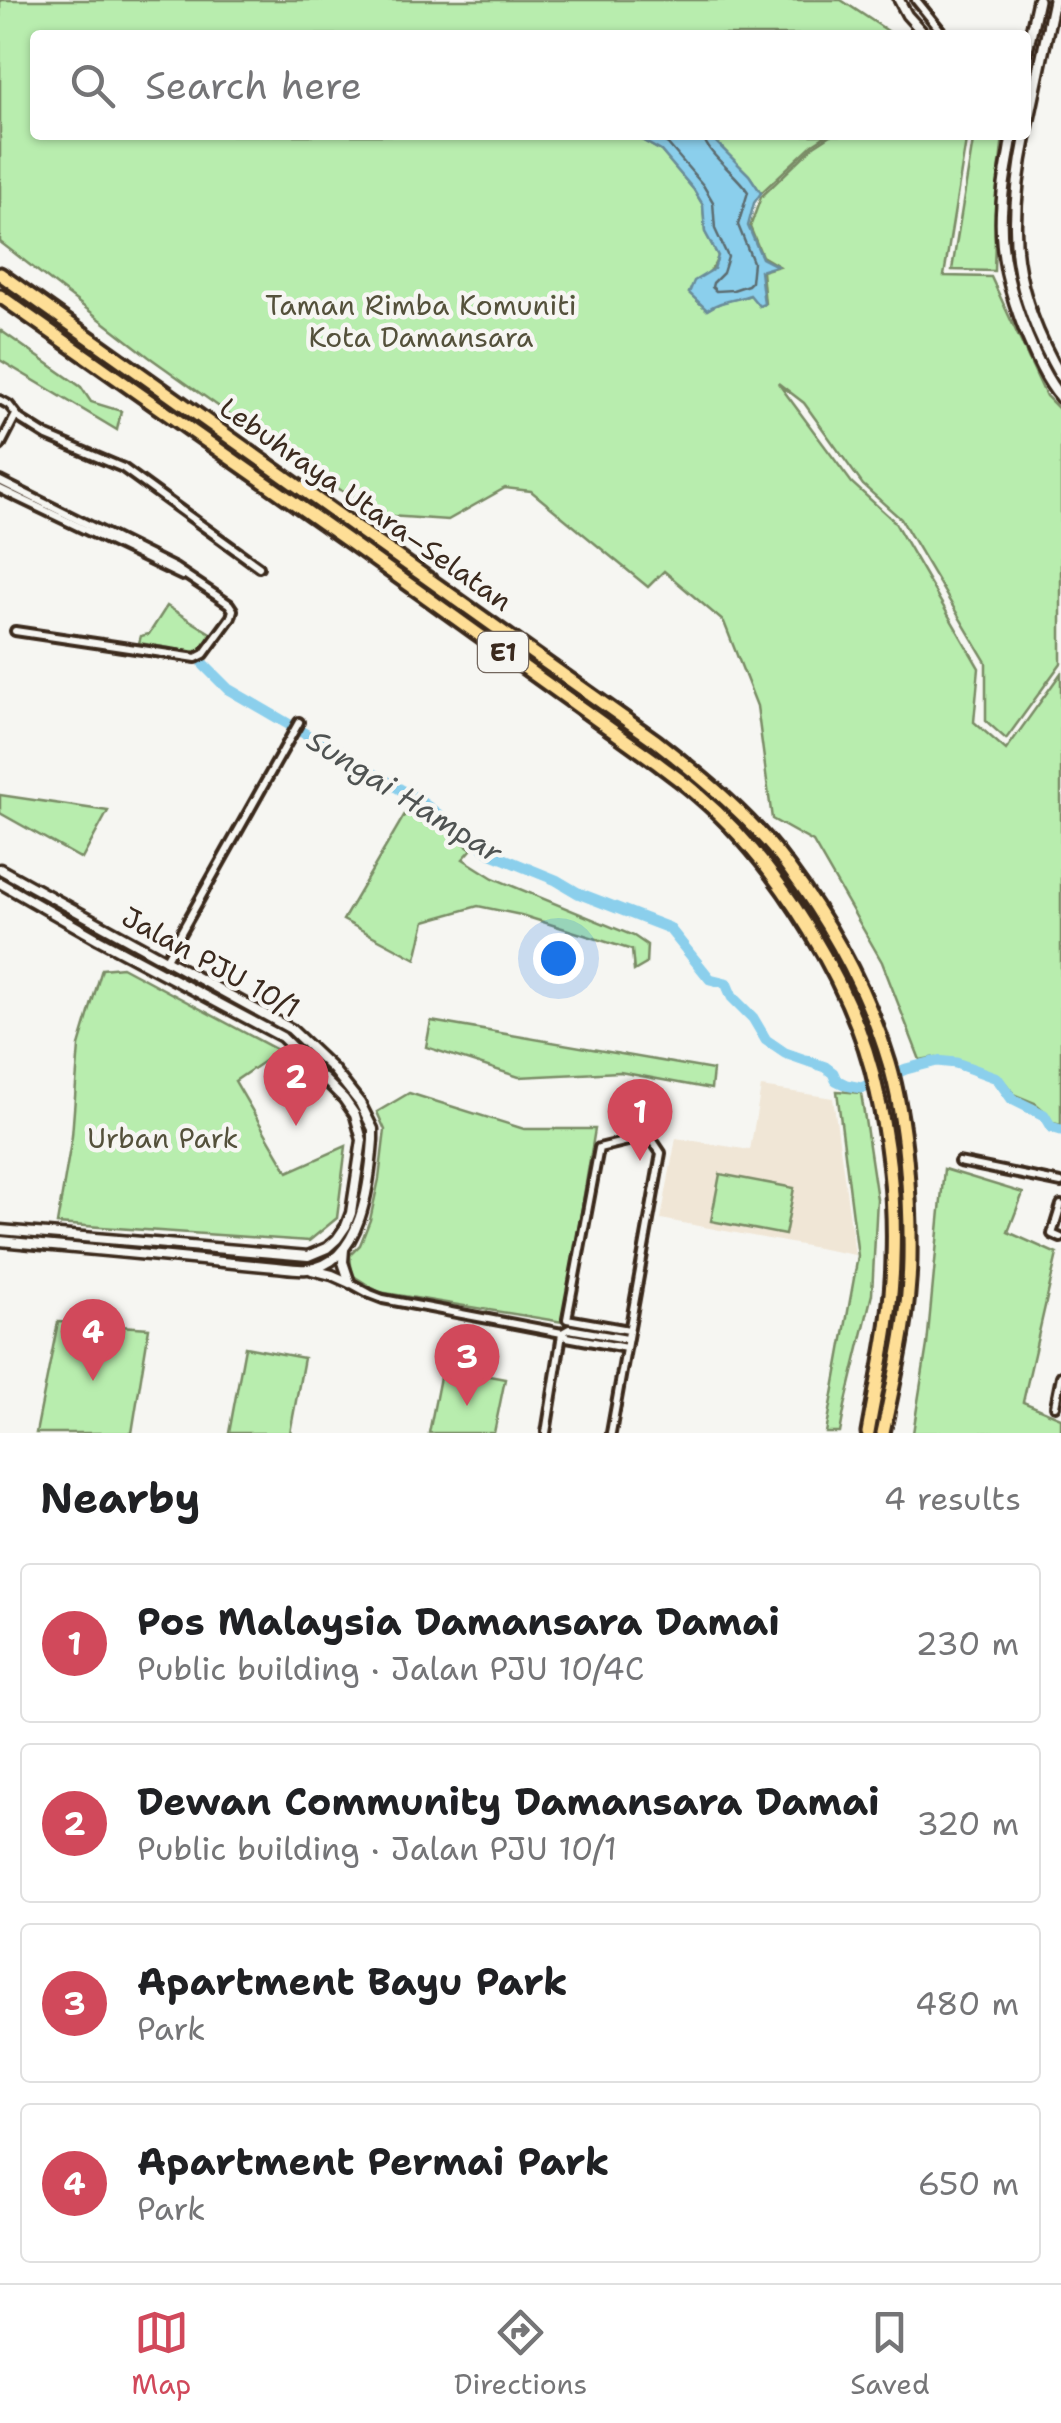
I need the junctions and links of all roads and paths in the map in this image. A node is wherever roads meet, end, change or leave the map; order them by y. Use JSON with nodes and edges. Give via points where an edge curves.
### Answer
{"nodes":[{"id":1,"x":899,"y":0,"type":"edge"},
{"id":2,"x":916,"y":0,"type":"edge"},
{"id":3,"x":1038,"y":0,"type":"edge"},
{"id":4,"x":1054,"y":0,"type":"edge"},
{"id":5,"x":1049,"y":18,"type":"junction"},
{"id":6,"x":920,"y":30,"type":"edge"},
{"id":7,"x":938,"y":30,"type":"edge"},
{"id":8,"x":1031,"y":32,"type":"edge"},
{"id":9,"x":1031,"y":73,"type":"edge"},
{"id":10,"x":1031,"y":102,"type":"edge"},
{"id":11,"x":1011,"y":140,"type":"edge"},
{"id":12,"x":1023,"y":140,"type":"edge"},
{"id":13,"x":0,"y":274,"type":"edge"},
{"id":14,"x":0,"y":296,"type":"edge"},
{"id":15,"x":1061,"y":377,"type":"edge"},
{"id":16,"x":1061,"y":398,"type":"edge"},
{"id":17,"x":0,"y":400,"type":"edge"},
{"id":18,"x":16,"y":415,"type":"junction"},
{"id":19,"x":0,"y":446,"type":"edge"},
{"id":20,"x":0,"y":485,"type":"edge"},
{"id":21,"x":259,"y":567,"type":"dead end"},
{"id":22,"x":15,"y":630,"type":"dead end"},
{"id":23,"x":300,"y":722,"type":"dead end"},
{"id":24,"x":1,"y":869,"type":"edge"},
{"id":25,"x":0,"y":883,"type":"edge"},
{"id":26,"x":27,"y":898,"type":"junction"},
{"id":27,"x":165,"y":961,"type":"junction"},
{"id":28,"x":204,"y":996,"type":"junction"},
{"id":29,"x":238,"y":1000,"type":"junction"},
{"id":30,"x":959,"y":1162,"type":"dead end"},
{"id":31,"x":358,"y":1173,"type":"junction"},
{"id":32,"x":1061,"y":1182,"type":"edge"},
{"id":33,"x":1061,"y":1205,"type":"edge"},
{"id":34,"x":361,"y":1216,"type":"junction"},
{"id":35,"x":0,"y":1230,"type":"edge"},
{"id":36,"x":1061,"y":1238,"type":"edge"},
{"id":37,"x":0,"y":1241,"type":"edge"},
{"id":38,"x":132,"y":1243,"type":"junction"},
{"id":39,"x":344,"y":1248,"type":"junction"},
{"id":40,"x":207,"y":1261,"type":"junction"},
{"id":41,"x":307,"y":1269,"type":"junction"},
{"id":42,"x":350,"y":1282,"type":"junction"},
{"id":43,"x":629,"y":1330,"type":"junction"},
{"id":44,"x":562,"y":1333,"type":"junction"},
{"id":45,"x":627,"y":1344,"type":"junction"},
{"id":46,"x":1061,"y":1376,"type":"edge"},
{"id":47,"x":1055,"y":1406,"type":"dead end"},
{"id":48,"x":546,"y":1433,"type":"edge"},
{"id":49,"x":611,"y":1433,"type":"edge"},
{"id":50,"x":868,"y":1433,"type":"edge"},
{"id":51,"x":883,"y":1433,"type":"edge"}],
"edges":[{"from":1,"to":6,"type":"street"},
{"from":2,"to":7,"type":"street"},
{"from":3,"to":8,"type":"main road"},
{"from":4,"to":5,"type":"main road"},
{"from":5,"to":9,"type":"main road"},
{"from":5,"to":10,"type":"main road"},
{"from":11,"to":16,"type":"main road","via":[[1002,205],[1008,282],[1035,356]]},
{"from":12,"to":15,"type":"main road","via":[[1014,233],[1019,278]]},
{"from":13,"to":51,"type":"highway","name":"Lebuhraya Utara–Selatan","number":"E1","via":[[656,740],[702,777],[787,866],[844,954],[894,1086],[908,1179],[910,1262],[902,1345]]},
{"from":14,"to":50,"type":"highway","name":"Lebuhraya Utara–Selatan","number":"E1","via":[[698,795],[774,877],[854,1018],[878,1092],[893,1260]]},
{"from":17,"to":18,"type":"street"},
{"from":18,"to":19,"type":"street"},
{"from":18,"to":21,"type":"street","via":[[122,468]]},
{"from":20,"to":22,"type":"street","via":[[175,568],[232,610],[196,658]]},
{"from":23,"to":27,"type":"street"},
{"from":24,"to":26,"type":"street"},
{"from":24,"to":27,"type":"street","name":"Jalan PJU 10/1"},
{"from":25,"to":26,"type":"street","name":"Jalan PJU 10/1"},
{"from":26,"to":28,"type":"street","name":"Jalan PJU 10/1"},
{"from":27,"to":29,"type":"street","name":"Jalan PJU 10/1"},
{"from":28,"to":29,"type":"street"},
{"from":28,"to":31,"type":"street","name":"Jalan PJU 10/1","via":[[282,1037],[344,1100],[362,1132]]},
{"from":29,"to":34,"type":"street","name":"Jalan PJU 10/1","via":[[292,1031],[366,1111],[373,1140]]},
{"from":30,"to":32,"type":"street"},
{"from":31,"to":34,"type":"street"},
{"from":31,"to":38,"type":"street","name":"Jalan PJU 10/1","via":[[346,1226],[327,1248],[308,1256]]},
{"from":33,"to":36,"type":"street","via":[[1052,1232]]},
{"from":34,"to":39,"type":"street","name":"Jalan PJU 10/1"},
{"from":35,"to":38,"type":"street","name":"Jalan PJU 10/1"},
{"from":37,"to":40,"type":"street"},
{"from":38,"to":40,"type":"street","via":[[188,1251]]},
{"from":39,"to":41,"type":"street"},
{"from":39,"to":42,"type":"street"},
{"from":40,"to":41,"type":"street"},
{"from":41,"to":42,"type":"street"},
{"from":42,"to":44,"type":"street","via":[[383,1298]]},
{"from":43,"to":43,"type":"street","via":[[567,1319],[598,1148],[646,1139],[661,1153]]},
{"from":43,"to":45,"type":"street"},
{"from":44,"to":45,"type":"street"},
{"from":44,"to":48,"type":"street"},
{"from":45,"to":49,"type":"street"},
{"from":46,"to":47,"type":"street"}]}
